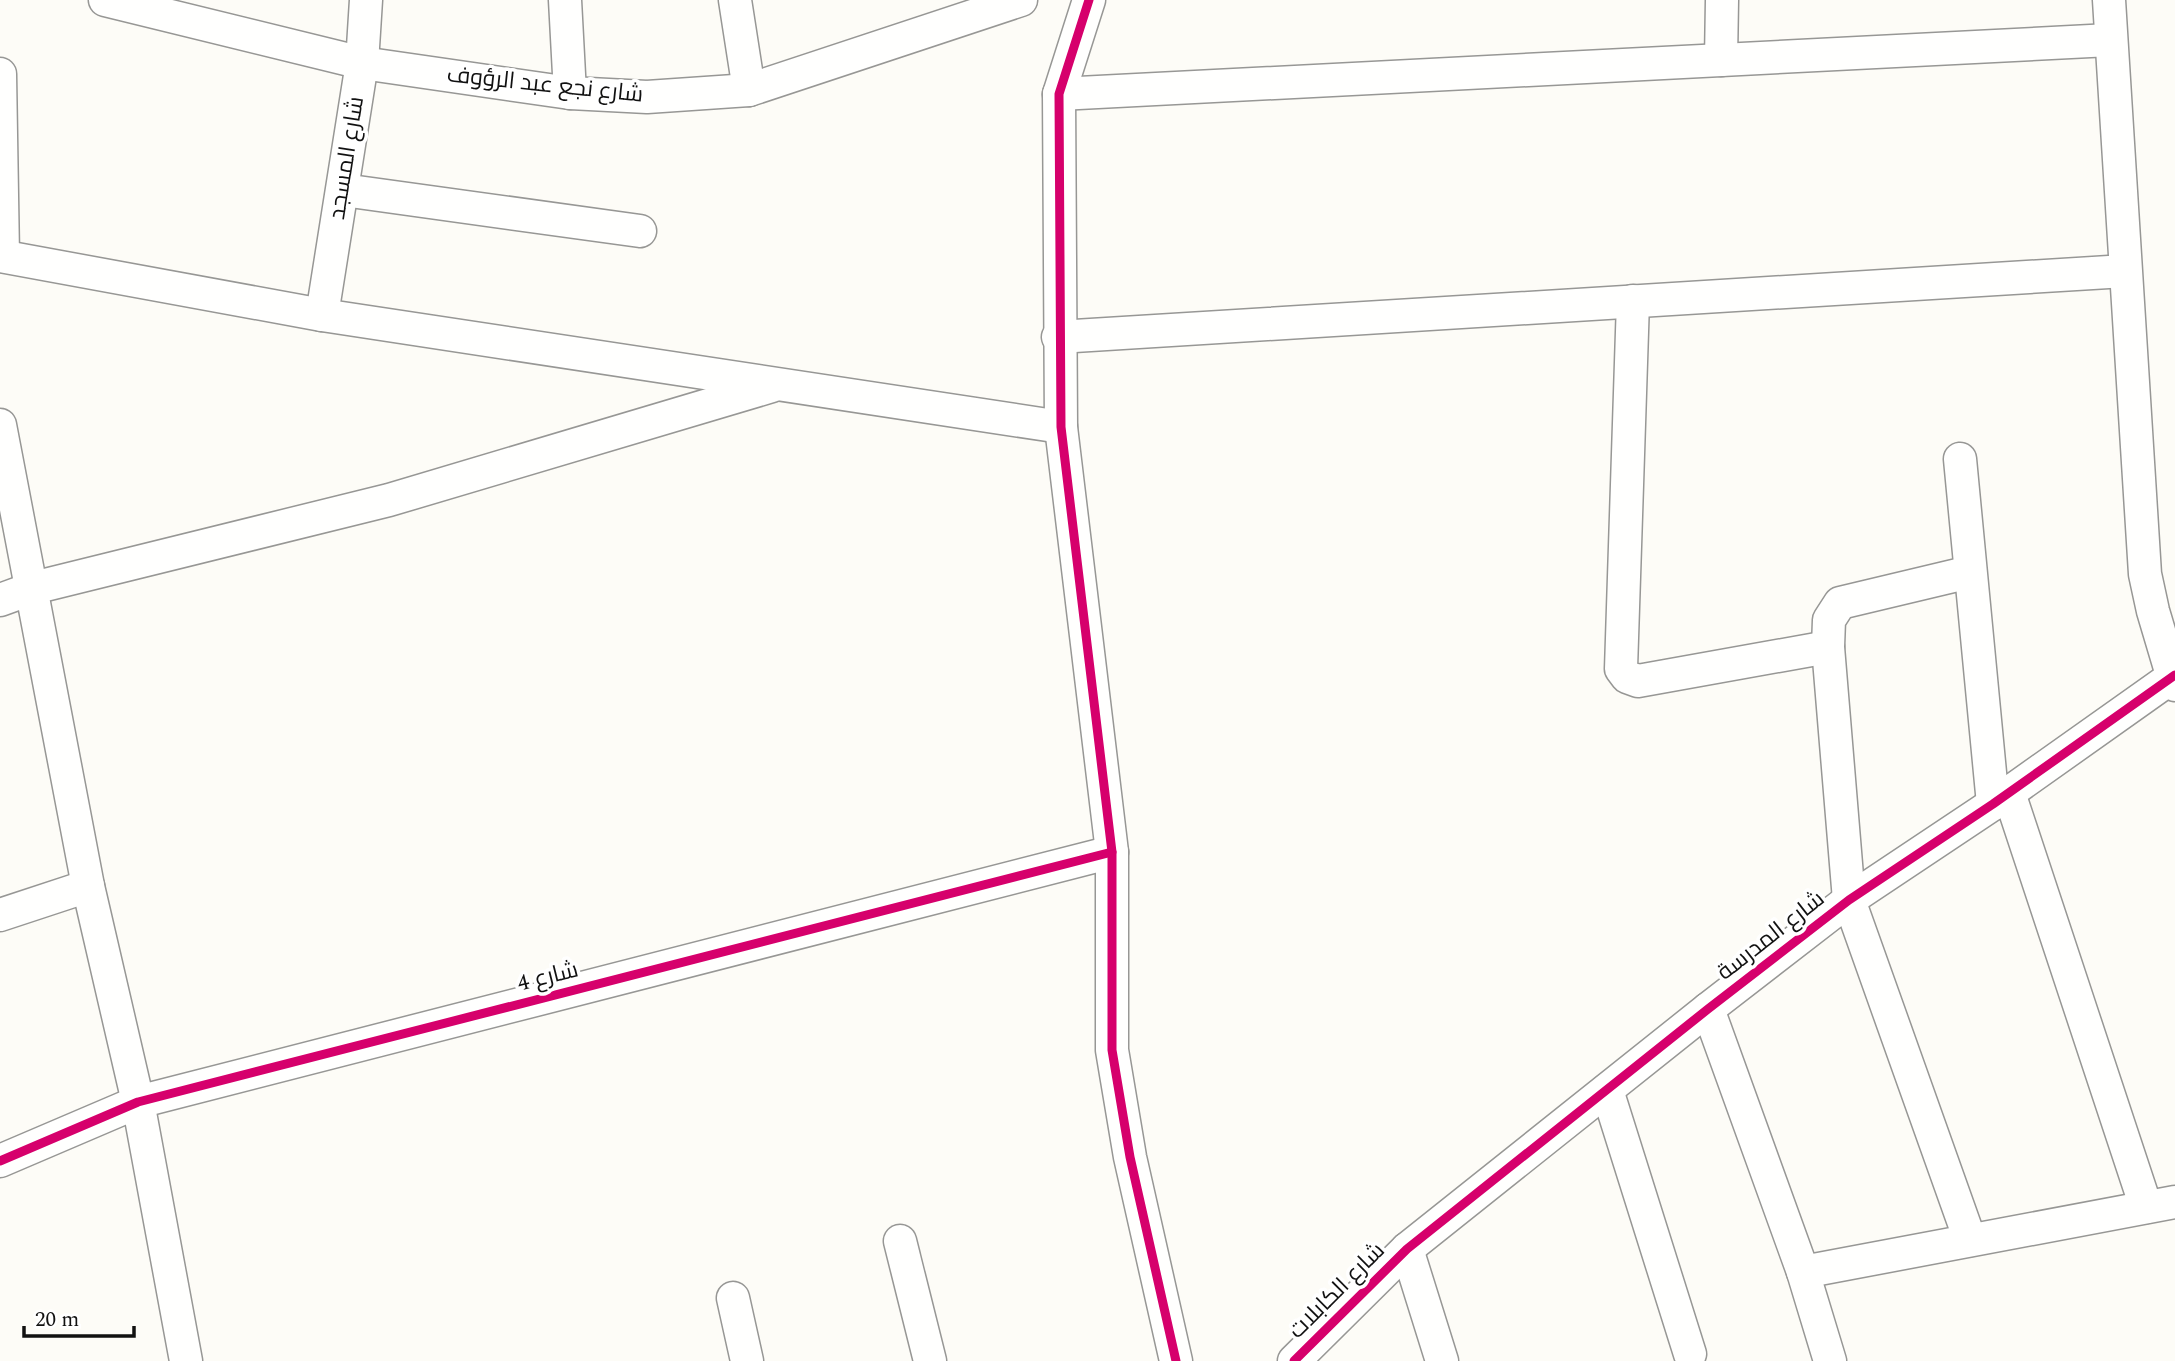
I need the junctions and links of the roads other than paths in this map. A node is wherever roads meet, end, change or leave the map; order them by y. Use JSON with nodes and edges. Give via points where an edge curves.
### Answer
{"nodes":[{"id":1,"x":105,"y":0,"type":"edge"},
{"id":2,"x":366,"y":0,"type":"edge"},
{"id":3,"x":565,"y":0,"type":"edge"},
{"id":4,"x":734,"y":0,"type":"edge"},
{"id":5,"x":1021,"y":0,"type":"edge"},
{"id":6,"x":1089,"y":0,"type":"edge"},
{"id":7,"x":1722,"y":0,"type":"edge"},
{"id":8,"x":2109,"y":0,"type":"edge"},
{"id":9,"x":161,"y":7,"type":"edge"},
{"id":10,"x":2110,"y":40,"type":"junction"},
{"id":11,"x":1721,"y":60,"type":"junction"},
{"id":12,"x":362,"y":63,"type":"junction"},
{"id":13,"x":0,"y":74,"type":"edge"},
{"id":14,"x":749,"y":90,"type":"junction"},
{"id":15,"x":570,"y":93,"type":"junction"},
{"id":16,"x":1059,"y":94,"type":"junction"},
{"id":17,"x":343,"y":190,"type":"junction"},
{"id":18,"x":640,"y":231,"type":"dead end"},
{"id":19,"x":1,"y":256,"type":"edge"},
{"id":20,"x":2124,"y":271,"type":"junction"},
{"id":21,"x":1633,"y":301,"type":"junction"},
{"id":22,"x":322,"y":315,"type":"junction"},
{"id":23,"x":1058,"y":337,"type":"junction"},
{"id":24,"x":780,"y":384,"type":"junction"},
{"id":25,"x":0,"y":425,"type":"edge"},
{"id":26,"x":1060,"y":428,"type":"junction"},
{"id":27,"x":1960,"y":459,"type":"dead end"},
{"id":28,"x":1970,"y":572,"type":"junction"},
{"id":29,"x":33,"y":588,"type":"junction"},
{"id":30,"x":0,"y":600,"type":"edge"},
{"id":31,"x":1828,"y":647,"type":"junction"},
{"id":32,"x":2174,"y":679,"type":"edge"},
{"id":33,"x":2001,"y":799,"type":"junction"},
{"id":34,"x":1112,"y":852,"type":"junction"},
{"id":35,"x":88,"y":886,"type":"junction"},
{"id":36,"x":1849,"y":900,"type":"junction"},
{"id":37,"x":0,"y":915,"type":"edge"},
{"id":38,"x":1708,"y":1009,"type":"junction"},
{"id":39,"x":1607,"y":1090,"type":"junction"},
{"id":40,"x":138,"y":1102,"type":"junction"},
{"id":41,"x":0,"y":1161,"type":"edge"},
{"id":42,"x":2161,"y":1204,"type":"edge"},
{"id":43,"x":1970,"y":1240,"type":"junction"},
{"id":44,"x":900,"y":1241,"type":"dead end"},
{"id":45,"x":1407,"y":1249,"type":"junction"},
{"id":46,"x":1803,"y":1272,"type":"junction"},
{"id":47,"x":733,"y":1298,"type":"dead end"},
{"id":48,"x":1690,"y":1354,"type":"dead end"},
{"id":49,"x":186,"y":1361,"type":"edge"},
{"id":50,"x":747,"y":1361,"type":"edge"},
{"id":51,"x":930,"y":1361,"type":"edge"},
{"id":52,"x":1176,"y":1361,"type":"edge"},
{"id":53,"x":1294,"y":1361,"type":"edge"},
{"id":54,"x":1442,"y":1361,"type":"edge"},
{"id":55,"x":1830,"y":1361,"type":"edge"}],
"edges":[{"from":1,"to":9,"type":"street","name":"شارع نجع عبد الرؤوف"},
{"from":2,"to":12,"type":"street","name":"شارع المسجد"},
{"from":3,"to":15,"type":"street"},
{"from":4,"to":14,"type":"street"},
{"from":5,"to":14,"type":"street","name":"شارع نجع عبد الرؤوف"},
{"from":6,"to":16,"type":"street"},
{"from":7,"to":11,"type":"street"},
{"from":8,"to":10,"type":"street"},
{"from":9,"to":12,"type":"street","name":"شارع نجع عبد الرؤوف"},
{"from":10,"to":11,"type":"street"},
{"from":10,"to":20,"type":"street"},
{"from":11,"to":16,"type":"street"},
{"from":12,"to":15,"type":"street","name":"شارع نجع عبد الرؤوف"},
{"from":12,"to":17,"type":"street","name":"شارع المسجد"},
{"from":13,"to":19,"type":"street"},
{"from":14,"to":15,"type":"street","name":"شارع نجع عبد الرؤوف","via":[[647,97]]},
{"from":16,"to":23,"type":"street"},
{"from":17,"to":18,"type":"street"},
{"from":17,"to":22,"type":"street","name":"شارع المسجد"},
{"from":19,"to":22,"type":"street"},
{"from":20,"to":21,"type":"street"},
{"from":20,"to":32,"type":"street","via":[[2145,573]]},
{"from":21,"to":23,"type":"street"},
{"from":21,"to":31,"type":"street","via":[[1620,669],[1639,681]]},
{"from":22,"to":24,"type":"street"},
{"from":23,"to":26,"type":"street"},
{"from":24,"to":26,"type":"street"},
{"from":24,"to":29,"type":"street","via":[[389,500]]},
{"from":25,"to":29,"type":"street"},
{"from":26,"to":34,"type":"street"},
{"from":27,"to":28,"type":"street"},
{"from":28,"to":31,"type":"street","via":[[1840,603],[1829,620]]},
{"from":28,"to":33,"type":"street"},
{"from":29,"to":30,"type":"street"},
{"from":29,"to":35,"type":"street"},
{"from":31,"to":36,"type":"street"},
{"from":32,"to":33,"type":"street","name":"شارع المدرسة"},
{"from":33,"to":36,"type":"street","name":"شارع المدرسة"},
{"from":33,"to":42,"type":"street"},
{"from":34,"to":40,"type":"street","name":"شارع 4"},
{"from":34,"to":52,"type":"street","via":[[1112,1050],[1130,1157]]},
{"from":35,"to":37,"type":"street"},
{"from":35,"to":40,"type":"street"},
{"from":36,"to":38,"type":"street","name":"شارع المدرسة"},
{"from":36,"to":43,"type":"street"},
{"from":38,"to":39,"type":"street","name":"شارع المدرسة"},
{"from":38,"to":46,"type":"street"},
{"from":39,"to":45,"type":"street","name":"شارع المدرسة"},
{"from":39,"to":48,"type":"street"},
{"from":40,"to":41,"type":"street","name":"شارع 4"},
{"from":40,"to":49,"type":"street"},
{"from":42,"to":43,"type":"street"},
{"from":43,"to":46,"type":"street"},
{"from":44,"to":51,"type":"street"},
{"from":45,"to":53,"type":"street","name":"شارع الكابلات"},
{"from":45,"to":54,"type":"street"},
{"from":46,"to":55,"type":"street"},
{"from":47,"to":50,"type":"street"}]}
